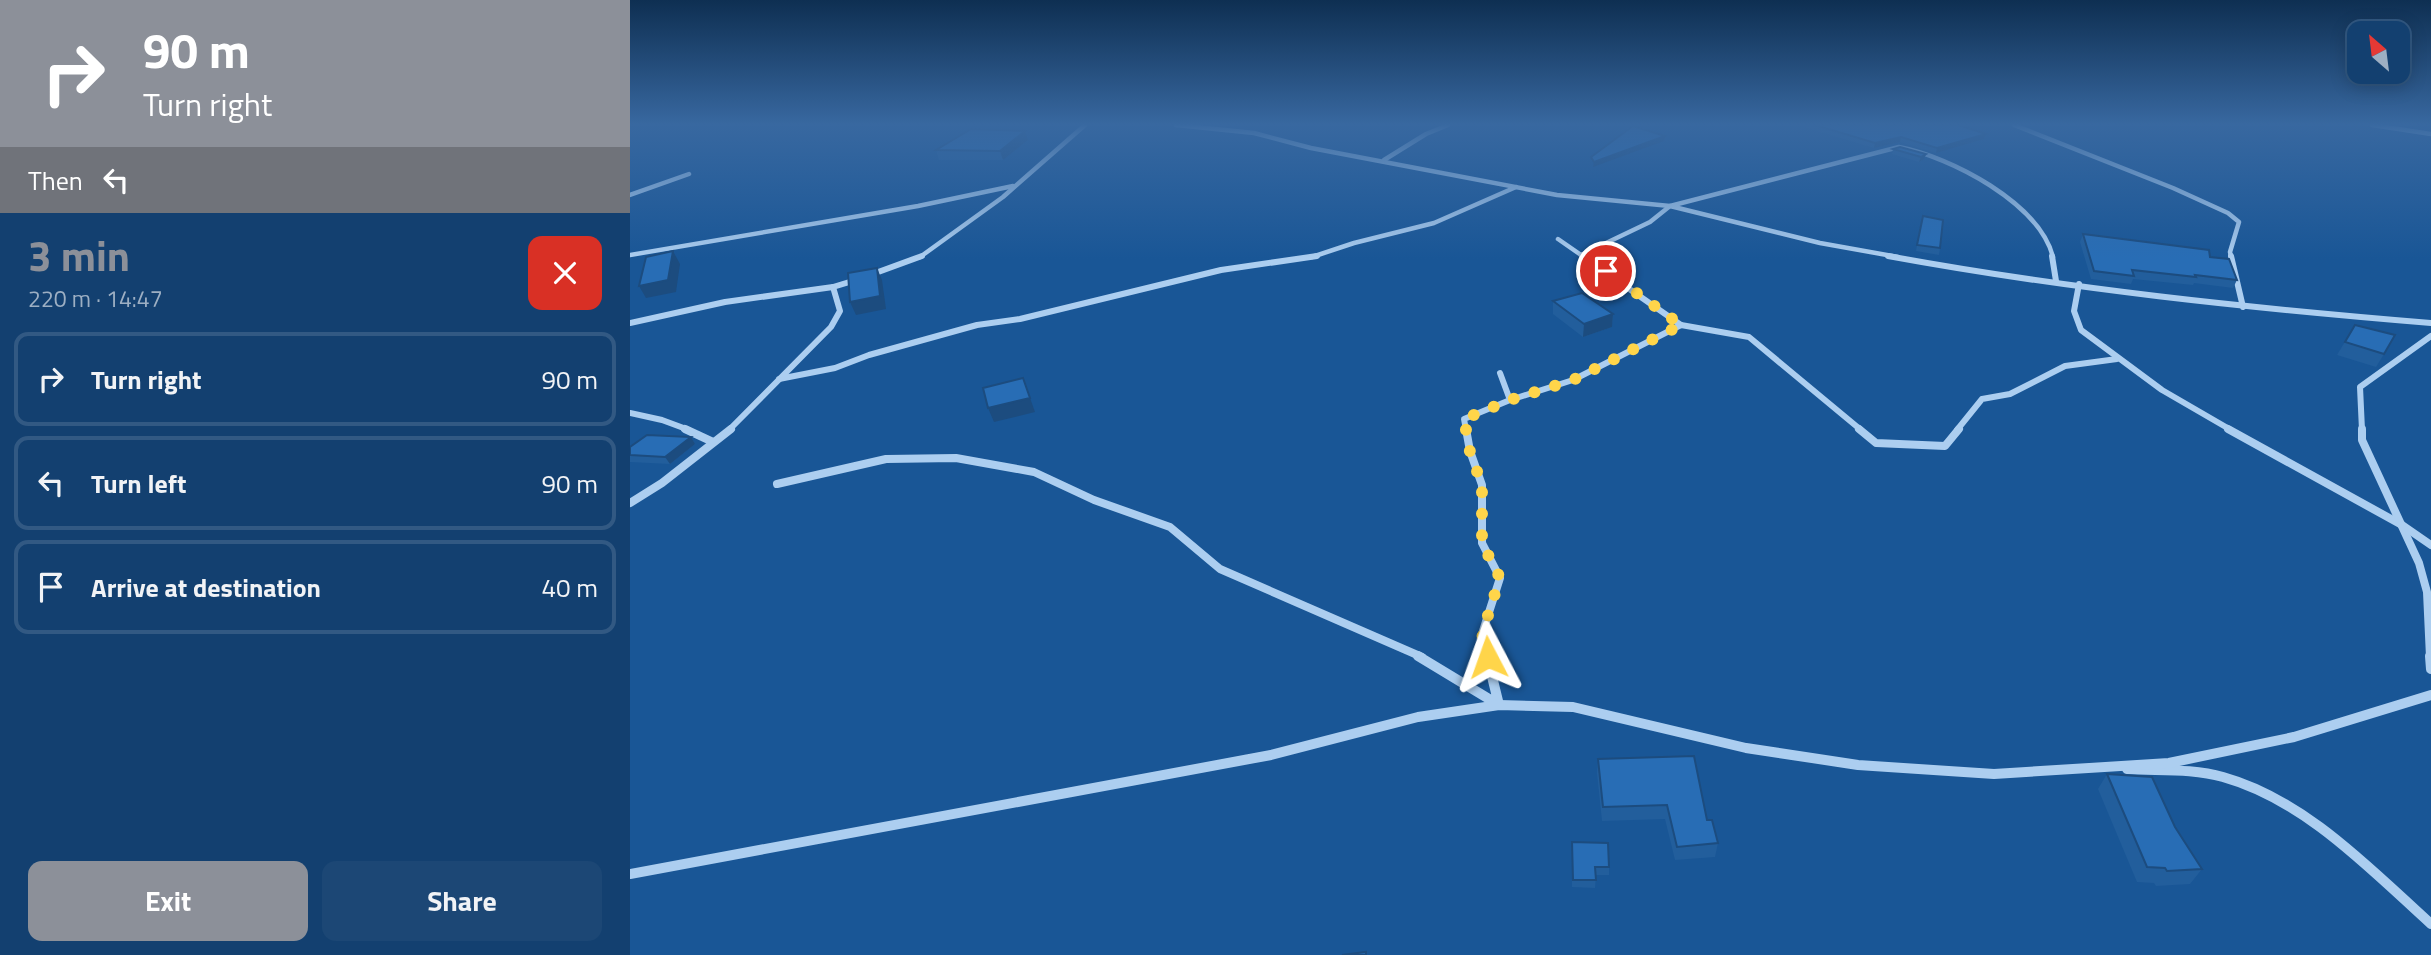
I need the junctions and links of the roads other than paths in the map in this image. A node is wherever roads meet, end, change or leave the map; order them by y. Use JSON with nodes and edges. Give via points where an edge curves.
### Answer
{"nodes":[{"id":1,"x":1034,"y":170,"type":"edge"},
{"id":2,"x":1430,"y":170,"type":"edge"},
{"id":3,"x":1808,"y":170,"type":"edge"},
{"id":4,"x":1961,"y":170,"type":"edge"},
{"id":5,"x":2126,"y":170,"type":"edge"},
{"id":6,"x":689,"y":174,"type":"dead end"},
{"id":7,"x":1017,"y":185,"type":"junction"},
{"id":8,"x":1516,"y":187,"type":"junction"},
{"id":9,"x":630,"y":195,"type":"edge"},
{"id":10,"x":1670,"y":206,"type":"junction"},
{"id":11,"x":1558,"y":239,"type":"dead end"},
{"id":12,"x":1581,"y":254,"type":"junction"},
{"id":13,"x":630,"y":255,"type":"edge"},
{"id":14,"x":2056,"y":281,"type":"junction"},
{"id":15,"x":2079,"y":284,"type":"junction"},
{"id":16,"x":833,"y":287,"type":"junction"},
{"id":17,"x":2243,"y":307,"type":"junction"},
{"id":18,"x":630,"y":323,"type":"edge"},
{"id":19,"x":2431,"y":323,"type":"edge"},
{"id":20,"x":1681,"y":325,"type":"junction"},
{"id":21,"x":2431,"y":336,"type":"edge"},
{"id":22,"x":2117,"y":359,"type":"junction"},
{"id":23,"x":1500,"y":373,"type":"dead end"},
{"id":24,"x":779,"y":379,"type":"junction"},
{"id":25,"x":1510,"y":400,"type":"junction"},
{"id":26,"x":630,"y":413,"type":"edge"},
{"id":27,"x":713,"y":442,"type":"junction"},
{"id":28,"x":777,"y":484,"type":"dead end"},
{"id":29,"x":630,"y":503,"type":"edge"},
{"id":30,"x":2402,"y":526,"type":"junction"},
{"id":31,"x":2431,"y":545,"type":"edge"},
{"id":32,"x":2431,"y":669,"type":"edge"},
{"id":33,"x":2431,"y":695,"type":"edge"},
{"id":34,"x":1499,"y":705,"type":"junction"},
{"id":35,"x":2102,"y":766,"type":"junction"},
{"id":36,"x":630,"y":874,"type":"edge"},
{"id":37,"x":2431,"y":925,"type":"edge"}],
"edges":[{"from":1,"to":7,"type":"street"},
{"from":2,"to":8,"type":"street"},
{"from":3,"to":10,"type":"street"},
{"from":4,"to":14,"type":"street","via":[[2041,229],[2053,253]]},
{"from":5,"to":17,"type":"street","via":[[2239,222],[2230,252]]},
{"from":6,"to":9,"type":"street"},
{"from":7,"to":13,"type":"street"},
{"from":7,"to":16,"type":"street","via":[[916,260]]},
{"from":8,"to":10,"type":"street"},
{"from":8,"to":24,"type":"street","via":[[1434,223],[1308,259],[1221,270],[1020,319],[977,325],[835,368]]},
{"from":10,"to":12,"type":"street","via":[[1648,224]]},
{"from":10,"to":14,"type":"street","via":[[1883,256]]},
{"from":11,"to":12,"type":"street"},
{"from":12,"to":20,"type":"street"},
{"from":14,"to":15,"type":"street"},
{"from":15,"to":17,"type":"street"},
{"from":15,"to":22,"type":"street","via":[[2074,311],[2081,330]]},
{"from":16,"to":18,"type":"street","via":[[725,302]]},
{"from":16,"to":24,"type":"street","via":[[840,311],[831,327]]},
{"from":17,"to":19,"type":"street"},
{"from":20,"to":22,"type":"street","via":[[1749,337],[1876,443],[1945,446],[1982,399],[2010,394],[2065,366]]},
{"from":20,"to":25,"type":"street","via":[[1573,380]]},
{"from":21,"to":30,"type":"street","via":[[2360,387],[2362,440]]},
{"from":22,"to":30,"type":"street","via":[[2217,422]]},
{"from":23,"to":25,"type":"street"},
{"from":24,"to":27,"type":"street"},
{"from":25,"to":34,"type":"street","via":[[1464,419],[1482,485],[1482,543],[1500,578],[1482,634]]},
{"from":26,"to":27,"type":"street","via":[[688,429]]},
{"from":27,"to":29,"type":"street"},
{"from":28,"to":34,"type":"street","via":[[886,459],[956,458],[1034,472],[1170,527],[1220,569],[1421,657]]},
{"from":30,"to":31,"type":"street"},
{"from":30,"to":32,"type":"street","via":[[2427,592]]},
{"from":33,"to":35,"type":"street","via":[[2294,737],[2169,763]]},
{"from":34,"to":35,"type":"street","via":[[1573,707],[1745,748],[1858,765],[1994,774]]},
{"from":34,"to":36,"type":"street","via":[[1418,717],[1271,755]]},
{"from":35,"to":37,"type":"street","via":[[2222,777],[2280,802],[2331,836]]}]}
